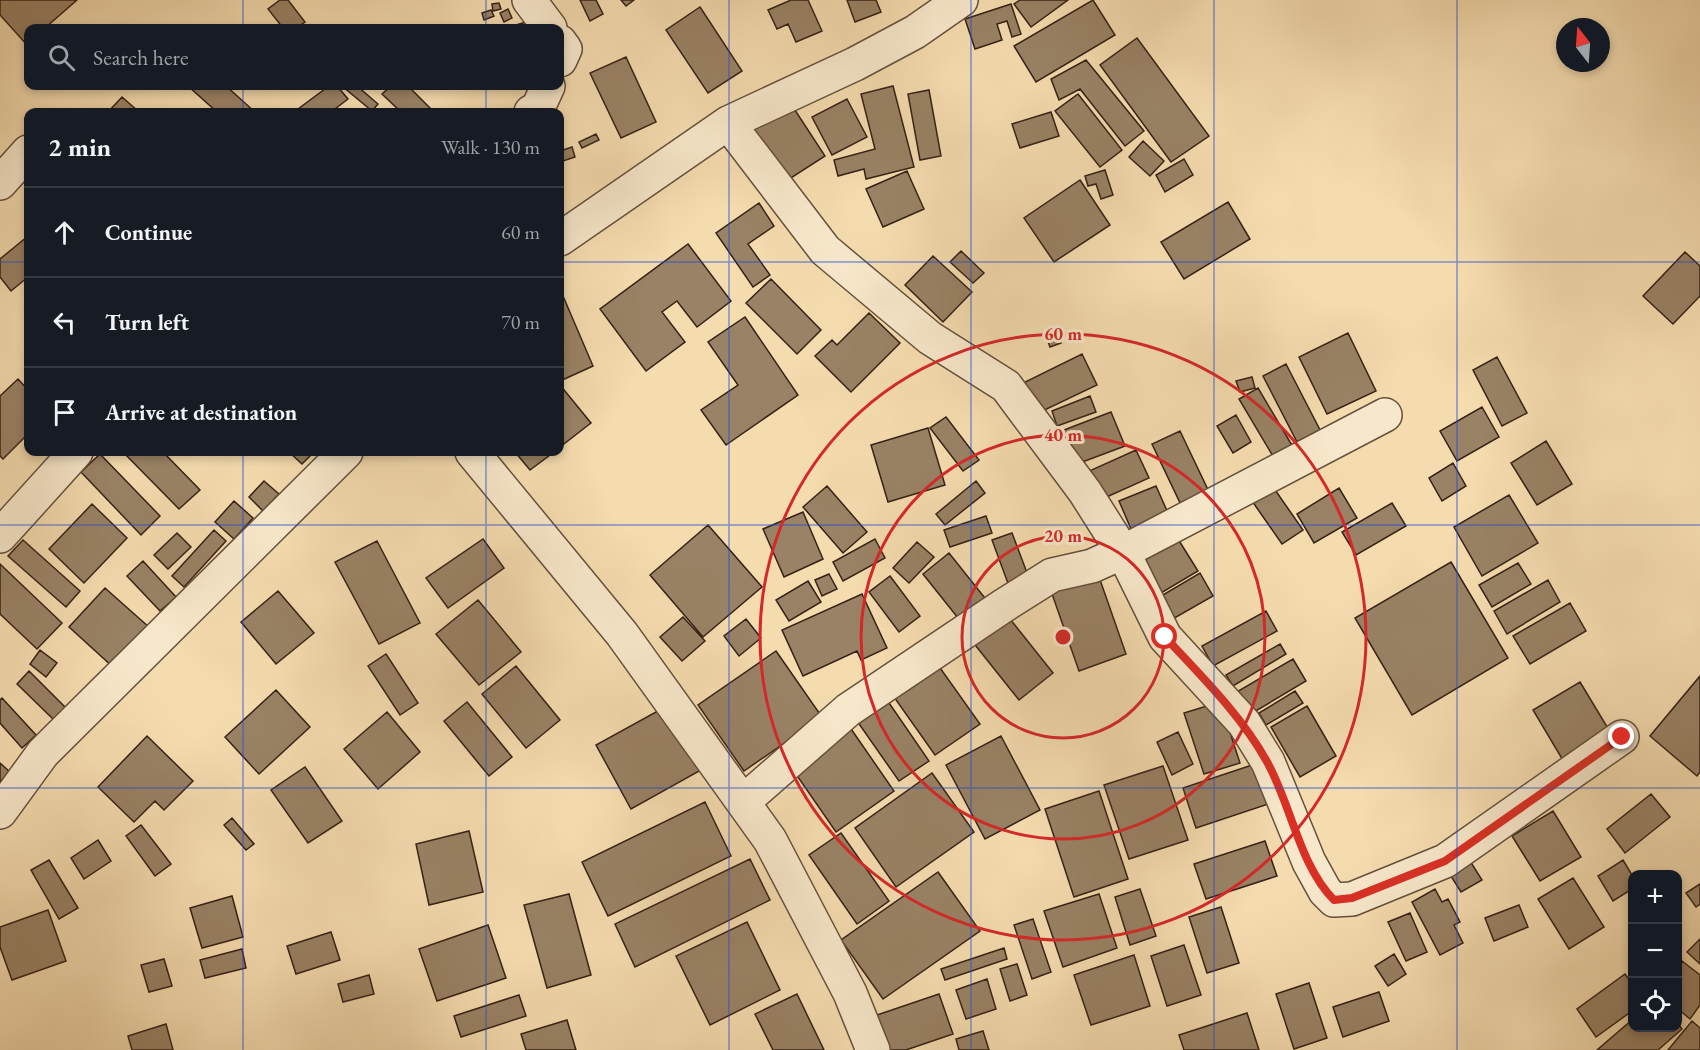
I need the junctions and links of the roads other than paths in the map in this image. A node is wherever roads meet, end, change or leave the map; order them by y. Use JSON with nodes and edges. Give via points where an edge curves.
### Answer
{"nodes":[{"id":1,"x":529,"y":0,"type":"edge"},
{"id":2,"x":961,"y":0,"type":"edge"},
{"id":3,"x":547,"y":24,"type":"edge"},
{"id":4,"x":546,"y":90,"type":"edge"},
{"id":5,"x":538,"y":108,"type":"edge"},
{"id":6,"x":728,"y":123,"type":"junction"},
{"id":7,"x":24,"y":156,"type":"edge"},
{"id":8,"x":0,"y":183,"type":"edge"},
{"id":9,"x":564,"y":236,"type":"edge"},
{"id":10,"x":1385,"y":415,"type":"dead end"},
{"id":11,"x":72,"y":456,"type":"edge"},
{"id":12,"x":342,"y":456,"type":"edge"},
{"id":13,"x":475,"y":456,"type":"edge"},
{"id":14,"x":0,"y":536,"type":"edge"},
{"id":15,"x":1123,"y":552,"type":"junction"},
{"id":16,"x":1622,"y":737,"type":"dead end"},
{"id":17,"x":743,"y":802,"type":"junction"},
{"id":18,"x":0,"y":812,"type":"edge"},
{"id":19,"x":873,"y":1050,"type":"edge"}],
"edges":[{"from":1,"to":3,"type":"street"},
{"from":2,"to":6,"type":"street","via":[[915,32],[855,64]]},
{"from":4,"to":5,"type":"street"},
{"from":6,"to":9,"type":"street"},
{"from":6,"to":15,"type":"street","via":[[825,250],[930,338],[1006,386],[1085,492]]},
{"from":7,"to":8,"type":"street"},
{"from":10,"to":15,"type":"street"},
{"from":11,"to":14,"type":"street"},
{"from":12,"to":18,"type":"street","via":[[43,753]]},
{"from":13,"to":17,"type":"street","via":[[622,634]]},
{"from":15,"to":16,"type":"street","via":[[1165,637],[1244,723],[1268,762],[1309,862],[1334,900],[1352,898],[1445,861]]},
{"from":15,"to":17,"type":"street","via":[[1092,566],[1052,576],[1003,606],[848,710]]},
{"from":17,"to":19,"type":"street","via":[[770,840],[850,993]]}]}
